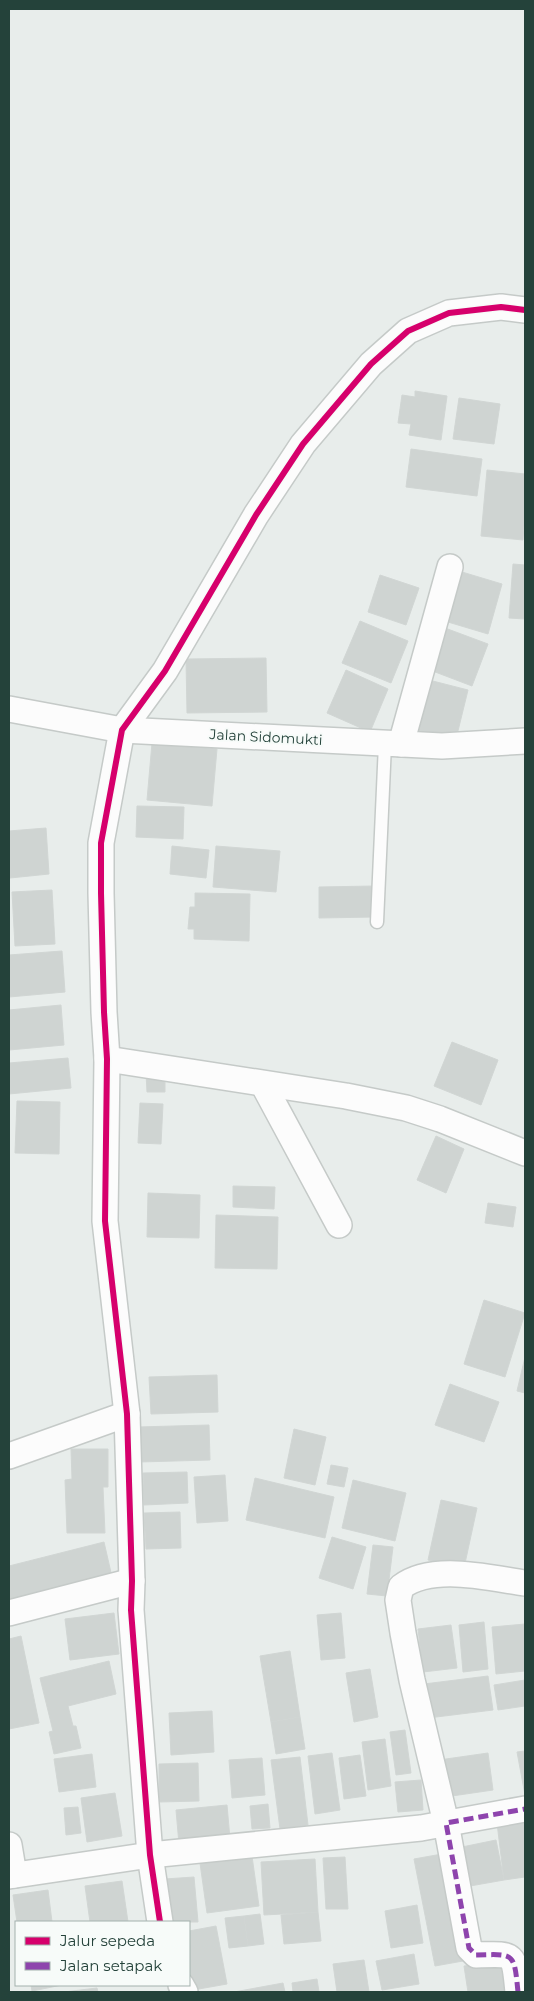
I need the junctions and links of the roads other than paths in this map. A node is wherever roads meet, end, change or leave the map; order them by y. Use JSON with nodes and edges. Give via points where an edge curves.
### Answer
{"nodes":[{"id":1,"x":525,"y":310,"type":"edge"},
{"id":2,"x":450,"y":567,"type":"dead end"},
{"id":3,"x":9,"y":709,"type":"edge"},
{"id":4,"x":122,"y":730,"type":"junction"},
{"id":5,"x":525,"y":741,"type":"edge"},
{"id":6,"x":393,"y":744,"type":"junction"},
{"id":7,"x":377,"y":922,"type":"dead end"},
{"id":8,"x":107,"y":1059,"type":"junction"},
{"id":9,"x":263,"y":1084,"type":"junction"},
{"id":10,"x":525,"y":1153,"type":"edge"},
{"id":11,"x":339,"y":1225,"type":"dead end"},
{"id":12,"x":127,"y":1414,"type":"junction"},
{"id":13,"x":9,"y":1456,"type":"edge"},
{"id":14,"x":132,"y":1581,"type":"junction"},
{"id":15,"x":525,"y":1583,"type":"edge"},
{"id":16,"x":9,"y":1613,"type":"edge"},
{"id":17,"x":525,"y":1809,"type":"edge"},
{"id":18,"x":446,"y":1823,"type":"junction"},
{"id":19,"x":9,"y":1844,"type":"edge"},
{"id":20,"x":150,"y":1855,"type":"junction"},
{"id":21,"x":12,"y":1876,"type":"edge"},
{"id":22,"x":160,"y":1921,"type":"edge"},
{"id":23,"x":518,"y":1992,"type":"edge"}],
"edges":[{"from":1,"to":4,"type":"street","via":[[501,307],[448,313],[408,331],[371,364],[303,444],[256,515],[165,671]]},
{"from":2,"to":6,"type":"street"},
{"from":3,"to":4,"type":"street","name":"Jalan Sidomukti"},
{"from":4,"to":6,"type":"street","name":"Jalan Sidomukti"},
{"from":4,"to":8,"type":"street","via":[[101,843]]},
{"from":5,"to":6,"type":"street","name":"Jalan Sidomukti","via":[[442,746]]},
{"from":6,"to":7,"type":"lane"},
{"from":8,"to":9,"type":"street"},
{"from":8,"to":12,"type":"street","via":[[105,1221]]},
{"from":9,"to":10,"type":"street","via":[[406,1108]]},
{"from":9,"to":11,"type":"street"},
{"from":12,"to":13,"type":"street"},
{"from":12,"to":14,"type":"street"},
{"from":14,"to":16,"type":"street"},
{"from":14,"to":20,"type":"street","via":[[130,1610]]},
{"from":15,"to":18,"type":"street","via":[[456,1573],[409,1580],[401,1587],[398,1600],[408,1661]]},
{"from":17,"to":18,"type":"street"},
{"from":18,"to":20,"type":"street"},
{"from":18,"to":23,"type":"street","via":[[469,1948],[476,1955],[505,1954],[510,1957],[514,1961]]},
{"from":19,"to":21,"type":"street"},
{"from":20,"to":21,"type":"street"},
{"from":20,"to":22,"type":"street"}]}
